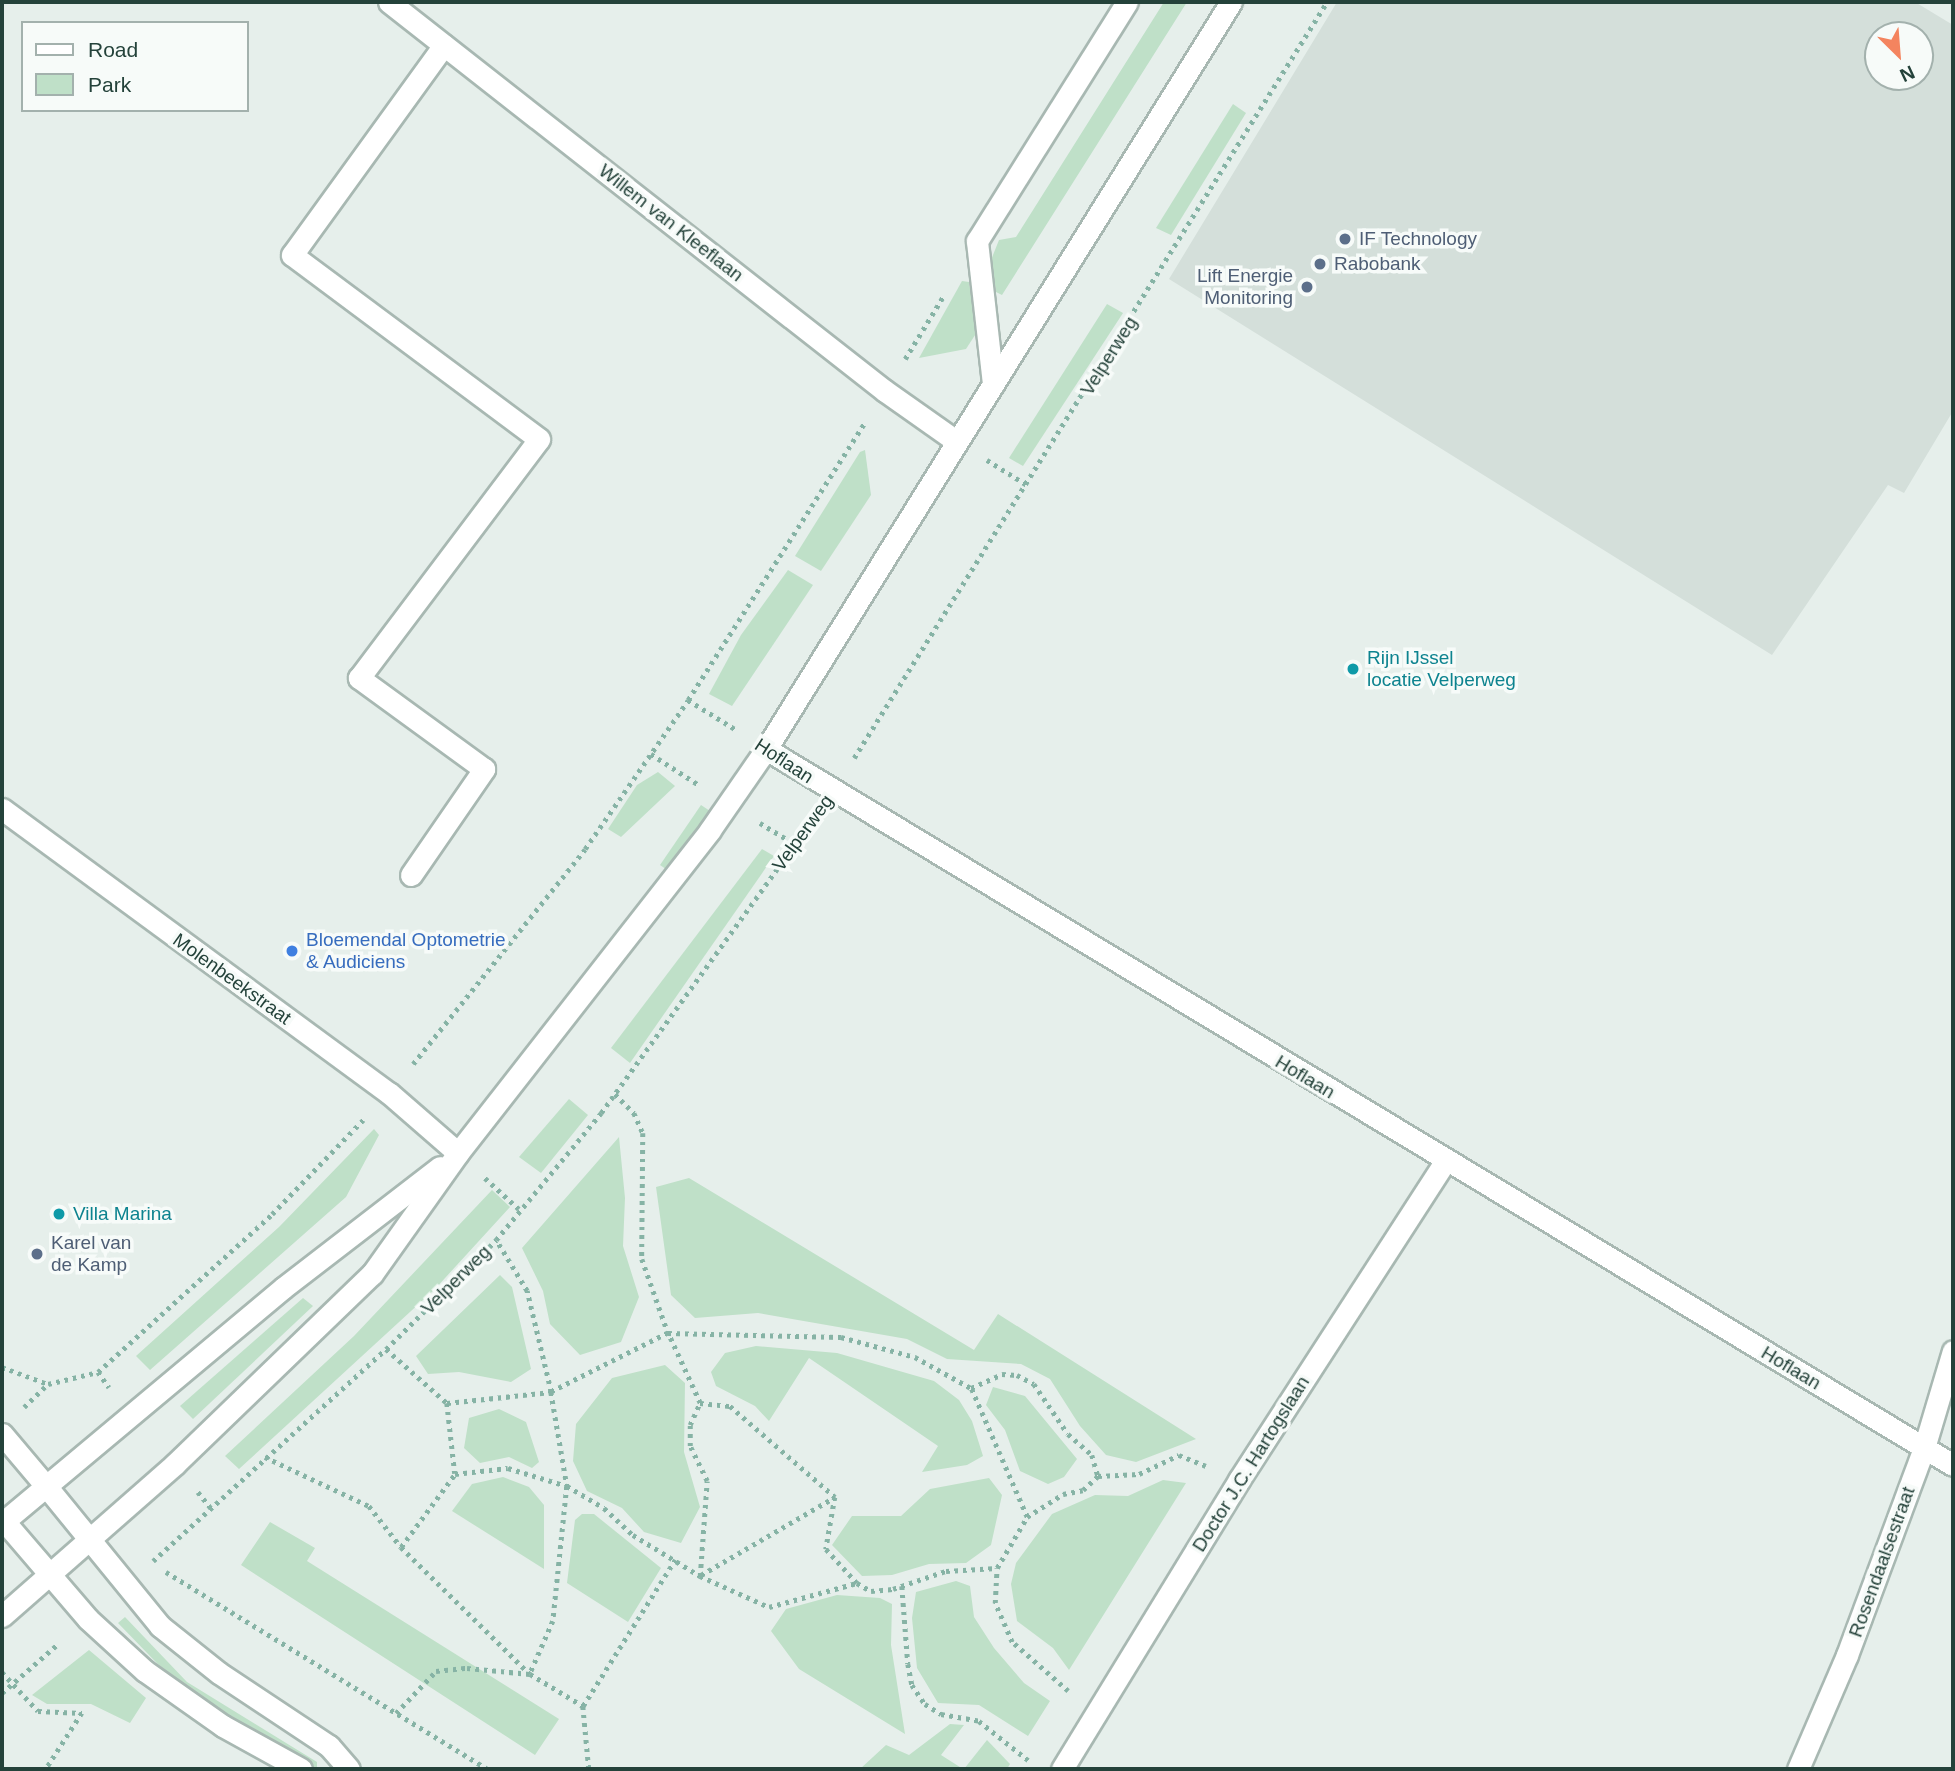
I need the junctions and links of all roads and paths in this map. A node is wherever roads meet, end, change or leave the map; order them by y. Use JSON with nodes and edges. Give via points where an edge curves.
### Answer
{"nodes":[{"id":1,"x":389,"y":2,"type":"edge"},
{"id":2,"x":1128,"y":2,"type":"edge"},
{"id":3,"x":1231,"y":2,"type":"edge"},
{"id":4,"x":1327,"y":2,"type":"edge"},
{"id":5,"x":444,"y":45,"type":"junction"},
{"id":6,"x":977,"y":241,"type":"junction"},
{"id":7,"x":993,"y":384,"type":"junction"},
{"id":8,"x":885,"y":391,"type":"junction"},
{"id":9,"x":956,"y":441,"type":"junction"},
{"id":10,"x":1027,"y":485,"type":"junction"},
{"id":11,"x":766,"y":748,"type":"junction"},
{"id":12,"x":833,"y":792,"type":"junction"},
{"id":13,"x":2,"y":809,"type":"edge"},
{"id":14,"x":411,"y":875,"type":"dead end"},
{"id":15,"x":615,"y":1094,"type":"junction"},
{"id":16,"x":458,"y":1153,"type":"junction"},
{"id":17,"x":1445,"y":1161,"type":"junction"},
{"id":18,"x":519,"y":1209,"type":"junction"},
{"id":19,"x":496,"y":1240,"type":"junction"},
{"id":20,"x":668,"y":1333,"type":"junction"},
{"id":21,"x":386,"y":1349,"type":"junction"},
{"id":22,"x":1953,"y":1351,"type":"edge"},
{"id":23,"x":2,"y":1367,"type":"edge"},
{"id":24,"x":48,"y":1384,"type":"dead end"},
{"id":25,"x":971,"y":1388,"type":"junction"},
{"id":26,"x":551,"y":1392,"type":"junction"},
{"id":27,"x":447,"y":1403,"type":"junction"},
{"id":28,"x":700,"y":1403,"type":"junction"},
{"id":29,"x":2,"y":1434,"type":"edge"},
{"id":30,"x":1924,"y":1448,"type":"junction"},
{"id":31,"x":265,"y":1457,"type":"junction"},
{"id":32,"x":1953,"y":1465,"type":"edge"},
{"id":33,"x":455,"y":1474,"type":"junction"},
{"id":34,"x":1098,"y":1476,"type":"junction"},
{"id":35,"x":1239,"y":1480,"type":"junction"},
{"id":36,"x":46,"y":1486,"type":"junction"},
{"id":37,"x":567,"y":1486,"type":"junction"},
{"id":38,"x":835,"y":1497,"type":"junction"},
{"id":39,"x":1027,"y":1517,"type":"junction"},
{"id":40,"x":3,"y":1521,"type":"edge"},
{"id":41,"x":88,"y":1539,"type":"junction"},
{"id":42,"x":401,"y":1547,"type":"junction"},
{"id":43,"x":675,"y":1560,"type":"junction"},
{"id":44,"x":150,"y":1563,"type":"junction"},
{"id":45,"x":997,"y":1568,"type":"junction"},
{"id":46,"x":49,"y":1574,"type":"junction"},
{"id":47,"x":700,"y":1576,"type":"junction"},
{"id":48,"x":857,"y":1583,"type":"junction"},
{"id":49,"x":127,"y":1585,"type":"junction"},
{"id":50,"x":902,"y":1586,"type":"junction"},
{"id":51,"x":2,"y":1616,"type":"edge"},
{"id":52,"x":88,"y":1619,"type":"junction"},
{"id":53,"x":2,"y":1672,"type":"edge"},
{"id":54,"x":530,"y":1674,"type":"junction"},
{"id":55,"x":12,"y":1684,"type":"junction"},
{"id":56,"x":2,"y":1693,"type":"edge"},
{"id":57,"x":583,"y":1706,"type":"junction"},
{"id":58,"x":1097,"y":1711,"type":"junction"},
{"id":59,"x":396,"y":1713,"type":"junction"},
{"id":60,"x":46,"y":1769,"type":"edge"},
{"id":61,"x":301,"y":1769,"type":"edge"},
{"id":62,"x":349,"y":1769,"type":"edge"},
{"id":63,"x":487,"y":1769,"type":"edge"},
{"id":64,"x":589,"y":1769,"type":"edge"},
{"id":65,"x":1040,"y":1769,"type":"edge"},
{"id":66,"x":1062,"y":1769,"type":"edge"},
{"id":67,"x":1797,"y":1769,"type":"edge"}],
"edges":[{"from":1,"to":5,"type":"street","name":"Willem van Kleeflaan"},
{"from":2,"to":6,"type":"street"},
{"from":3,"to":7,"type":"street"},
{"from":4,"to":10,"type":"path","name":"Velperweg"},
{"from":5,"to":8,"type":"street","name":"Willem van Kleeflaan"},
{"from":5,"to":14,"type":"street","via":[[292,255],[538,439],[359,678],[484,769]]},
{"from":6,"to":7,"type":"street"},
{"from":6,"to":8,"type":"path"},
{"from":7,"to":9,"type":"street"},
{"from":8,"to":9,"type":"street","name":"Willem van Kleeflaan"},
{"from":8,"to":11,"type":"path","name":"Hoflaan","via":[[688,700]]},
{"from":9,"to":10,"type":"path"},
{"from":9,"to":11,"type":"street"},
{"from":10,"to":12,"type":"path","name":"Velperweg"},
{"from":11,"to":12,"type":"street","name":"Hoflaan"},
{"from":11,"to":16,"type":"street","via":[[709,830]]},
{"from":12,"to":15,"type":"path","name":"Velperweg"},
{"from":12,"to":17,"type":"street","name":"Hoflaan"},
{"from":13,"to":16,"type":"street","name":"Molenbeekstraat","via":[[389,1093]]},
{"from":15,"to":18,"type":"path","name":"Velperweg"},
{"from":15,"to":20,"type":"path","via":[[634,1113],[643,1133],[642,1259]]},
{"from":16,"to":18,"type":"path"},
{"from":16,"to":36,"type":"street","via":[[283,1288]]},
{"from":16,"to":41,"type":"street","via":[[372,1274],[175,1464]]},
{"from":17,"to":30,"type":"street","name":"Hoflaan"},
{"from":17,"to":35,"type":"street","name":"Doctor J.C. Hartogslaan"},
{"from":18,"to":19,"type":"path","name":"Velperweg"},
{"from":19,"to":21,"type":"path","name":"Velperweg"},
{"from":19,"to":26,"type":"path","via":[[527,1291]]},
{"from":20,"to":25,"type":"path","via":[[841,1337],[915,1357]]},
{"from":20,"to":26,"type":"path"},
{"from":20,"to":28,"type":"path"},
{"from":21,"to":27,"type":"path"},
{"from":21,"to":31,"type":"path","name":"Velperweg"},
{"from":22,"to":30,"type":"street","name":"Rosendaalsestraat"},
{"from":23,"to":24,"type":"path"},
{"from":25,"to":34,"type":"path","via":[[1002,1374],[1017,1375],[1034,1384],[1069,1434],[1092,1455]]},
{"from":25,"to":39,"type":"path"},
{"from":26,"to":27,"type":"path"},
{"from":26,"to":37,"type":"path"},
{"from":27,"to":33,"type":"path"},
{"from":28,"to":38,"type":"path","via":[[730,1406]]},
{"from":28,"to":47,"type":"path","via":[[690,1425],[690,1446],[707,1481]]},
{"from":29,"to":36,"type":"street"},
{"from":30,"to":32,"type":"street","name":"Hoflaan"},
{"from":30,"to":67,"type":"street","name":"Rosendaalsestraat","via":[[1847,1655]]},
{"from":31,"to":42,"type":"path","via":[[369,1506]]},
{"from":31,"to":44,"type":"path","name":"Velperweg"},
{"from":33,"to":37,"type":"path","via":[[508,1468]]},
{"from":33,"to":42,"type":"path"},
{"from":34,"to":35,"type":"path","via":[[1139,1474],[1179,1455]]},
{"from":34,"to":39,"type":"path","via":[[1083,1490],[1063,1493]]},
{"from":35,"to":58,"type":"street","name":"Doctor J.C. Hartogslaan"},
{"from":36,"to":40,"type":"street"},
{"from":36,"to":41,"type":"street"},
{"from":37,"to":43,"type":"path"},
{"from":37,"to":54,"type":"path","via":[[553,1621]]},
{"from":38,"to":47,"type":"path"},
{"from":38,"to":48,"type":"path","via":[[826,1549]]},
{"from":39,"to":45,"type":"path"},
{"from":40,"to":46,"type":"street"},
{"from":41,"to":46,"type":"street"},
{"from":41,"to":49,"type":"street"},
{"from":42,"to":54,"type":"path"},
{"from":43,"to":47,"type":"path"},
{"from":43,"to":57,"type":"path"},
{"from":44,"to":49,"type":"path","name":"Velperweg"},
{"from":44,"to":59,"type":"path"},
{"from":45,"to":50,"type":"path","via":[[946,1572]]},
{"from":45,"to":58,"type":"path","via":[[995,1603],[1012,1642],[1047,1677]]},
{"from":46,"to":51,"type":"street"},
{"from":46,"to":52,"type":"street"},
{"from":47,"to":48,"type":"path","via":[[769,1606]]},
{"from":48,"to":50,"type":"path","via":[[871,1591]]},
{"from":49,"to":62,"type":"street","via":[[160,1626],[219,1673],[329,1746]]},
{"from":50,"to":65,"type":"path","via":[[912,1685],[925,1704],[941,1714],[979,1721]]},
{"from":52,"to":55,"type":"path"},
{"from":52,"to":61,"type":"street","via":[[145,1671],[223,1726]]},
{"from":53,"to":55,"type":"path"},
{"from":54,"to":57,"type":"path"},
{"from":54,"to":59,"type":"path","via":[[467,1668],[436,1671]]},
{"from":55,"to":56,"type":"path"},
{"from":55,"to":60,"type":"path","via":[[38,1711],[82,1713]]},
{"from":57,"to":64,"type":"path"},
{"from":58,"to":66,"type":"street","name":"Doctor J.C. Hartogslaan"},
{"from":59,"to":63,"type":"path"}]}
